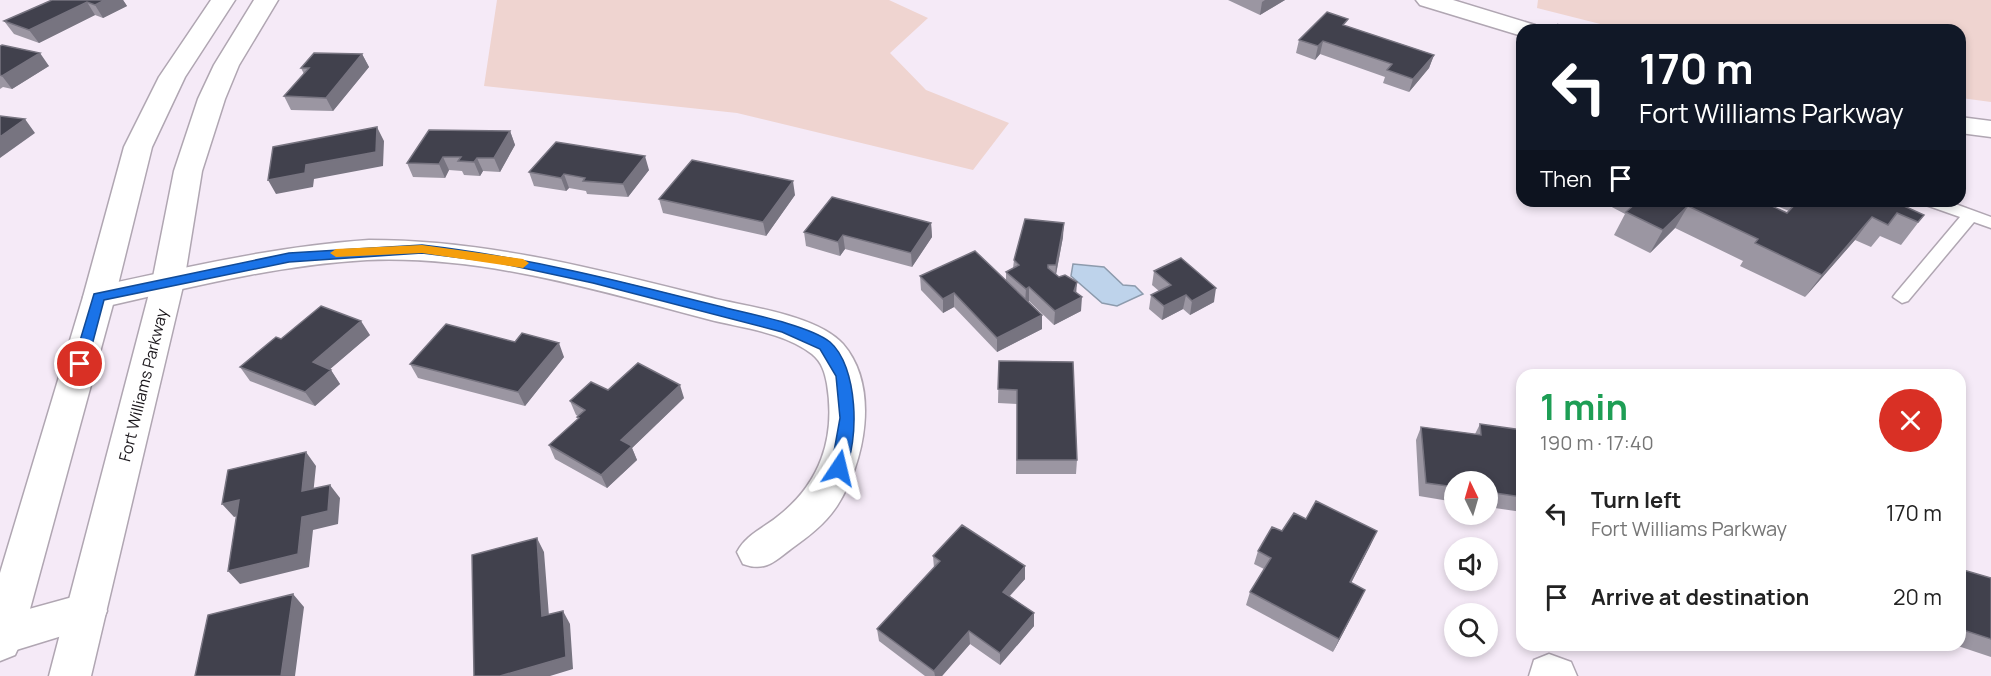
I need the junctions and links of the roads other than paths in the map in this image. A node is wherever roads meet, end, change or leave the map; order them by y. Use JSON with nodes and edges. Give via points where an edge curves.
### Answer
{"nodes":[{"id":1,"x":223,"y":0,"type":"edge"},
{"id":2,"x":266,"y":0,"type":"edge"},
{"id":3,"x":1428,"y":0,"type":"edge"},
{"id":4,"x":1516,"y":27,"type":"edge"},
{"id":5,"x":1966,"y":126,"type":"edge"},
{"id":6,"x":1991,"y":129,"type":"edge"},
{"id":7,"x":1947,"y":207,"type":"edge"},
{"id":8,"x":1970,"y":216,"type":"junction"},
{"id":9,"x":1991,"y":224,"type":"edge"},
{"id":10,"x":168,"y":282,"type":"junction"},
{"id":11,"x":99,"y":297,"type":"junction"},
{"id":12,"x":1902,"y":297,"type":"dead end"},
{"id":13,"x":757,"y":552,"type":"dead end"},
{"id":14,"x":87,"y":611,"type":"junction"},
{"id":15,"x":1,"y":638,"type":"edge"},
{"id":16,"x":70,"y":676,"type":"edge"}],
"edges":[{"from":1,"to":11,"type":"street","via":[[172,77],[138,147]]},
{"from":2,"to":10,"type":"street","name":"Fort Williams Parkway","via":[[249,24],[208,107],[190,159]]},
{"from":3,"to":4,"type":"street"},
{"from":5,"to":6,"type":"street"},
{"from":7,"to":8,"type":"lane"},
{"from":8,"to":9,"type":"lane"},
{"from":8,"to":12,"type":"lane"},
{"from":10,"to":11,"type":"street"},
{"from":10,"to":13,"type":"street","via":[[289,258],[422,249],[495,257],[593,278],[786,328],[825,346],[843,376],[848,418],[839,468],[819,505]]},
{"from":10,"to":14,"type":"street","name":"Fort Williams Parkway"},
{"from":11,"to":15,"type":"street"},
{"from":14,"to":15,"type":"street"},
{"from":14,"to":16,"type":"street","name":"Fort Williams Parkway"}]}
